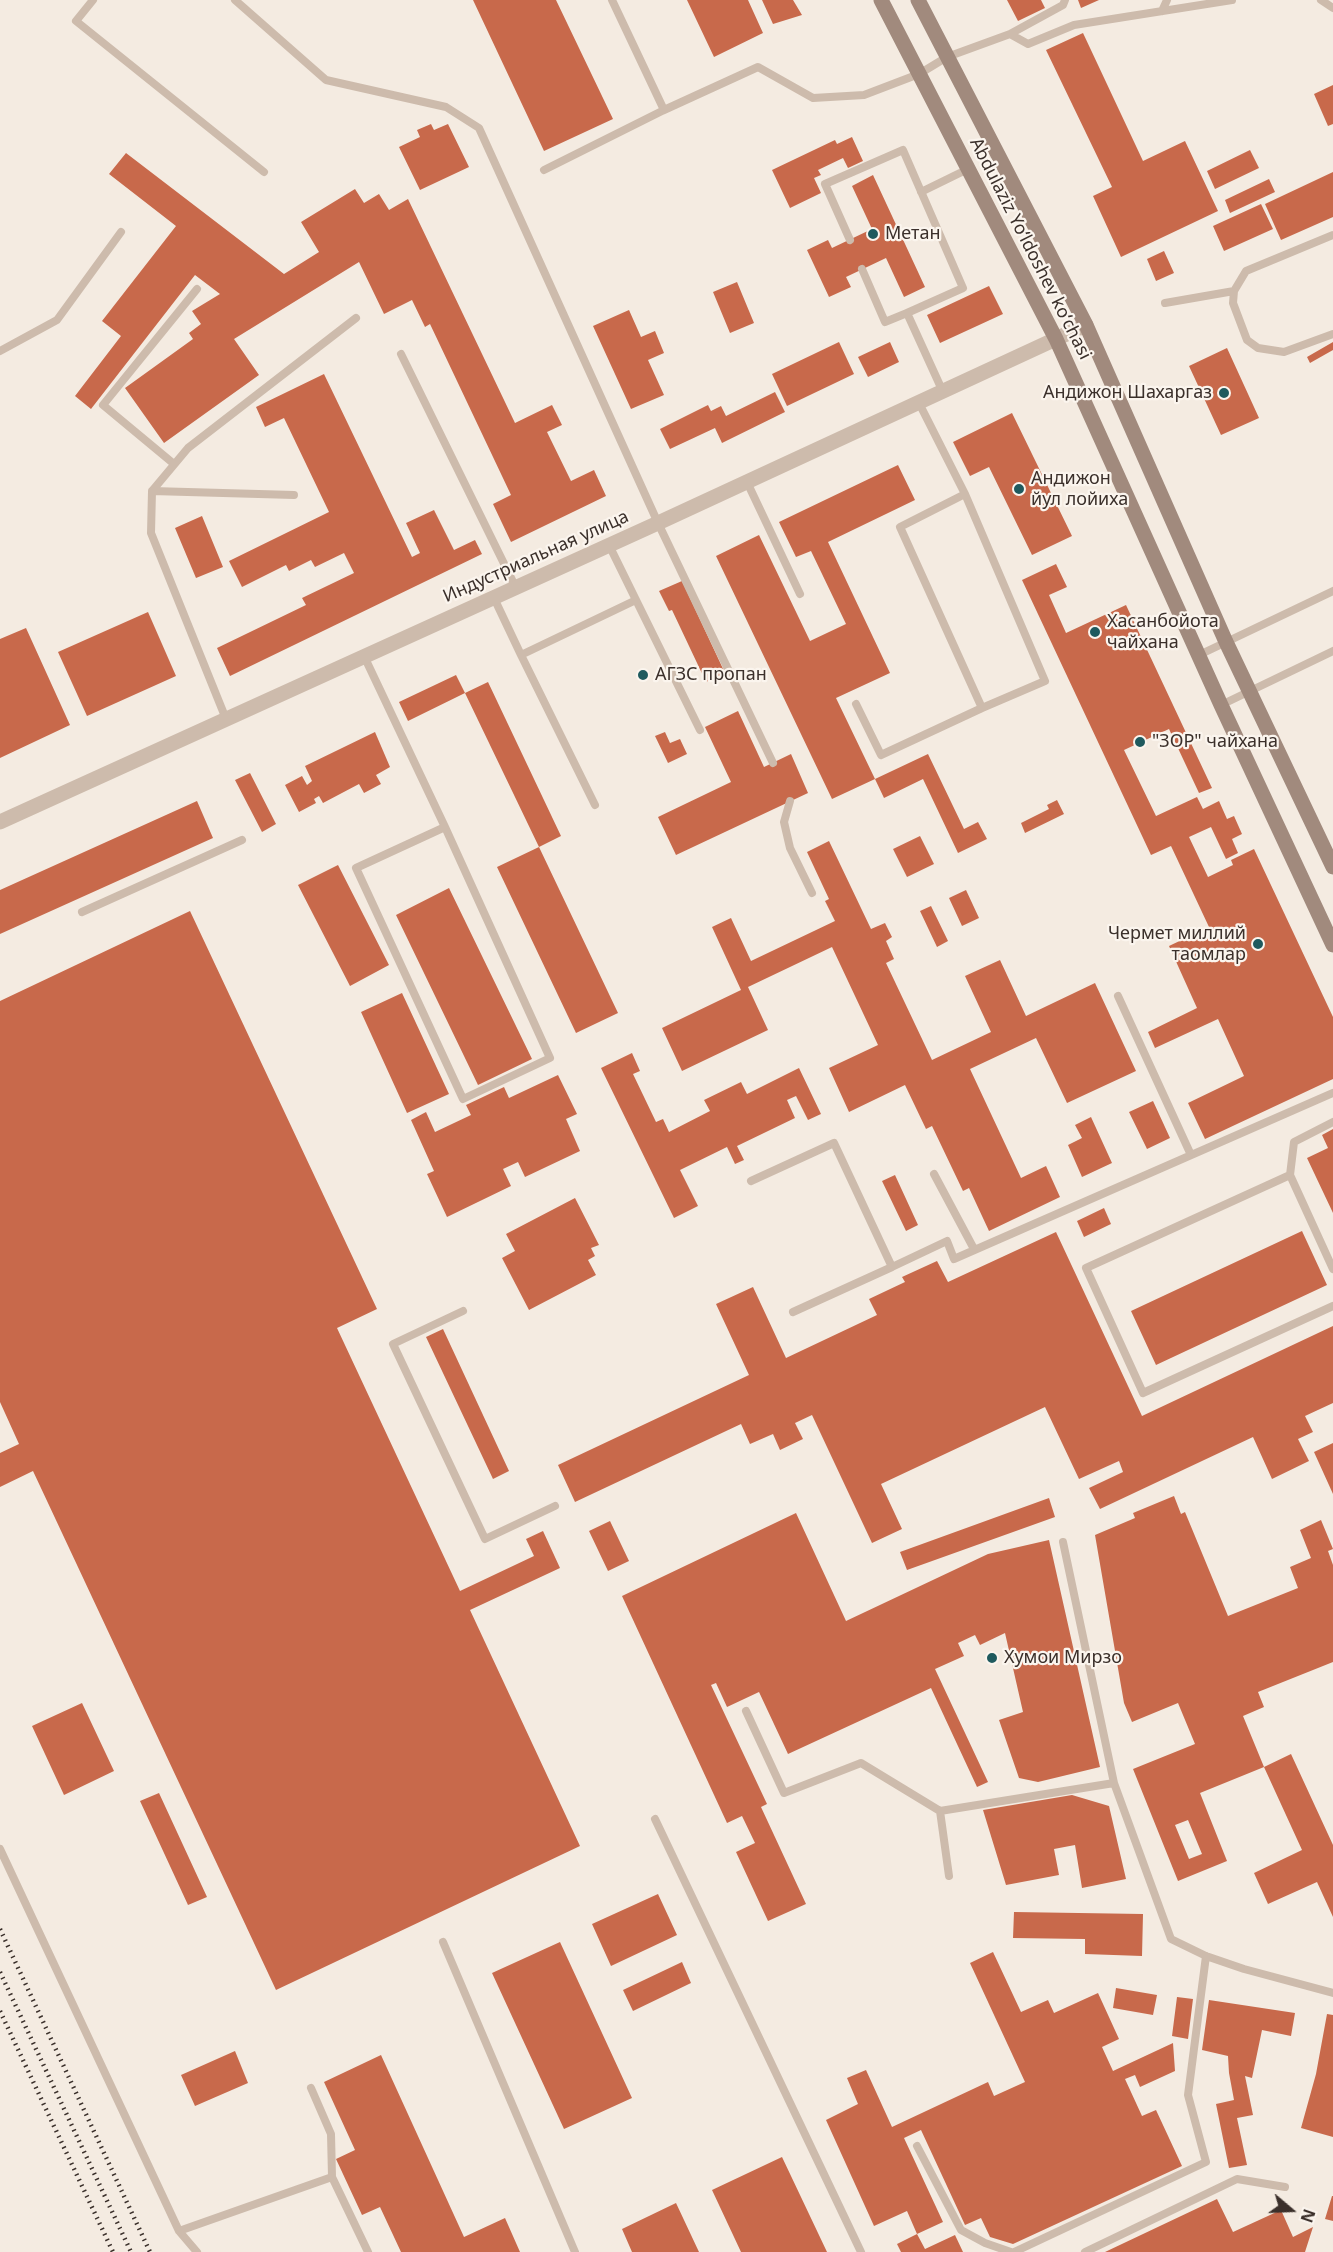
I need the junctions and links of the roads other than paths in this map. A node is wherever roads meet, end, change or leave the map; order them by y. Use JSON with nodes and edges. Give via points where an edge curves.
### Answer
{"nodes":[{"id":1,"x":93,"y":0,"type":"edge"},
{"id":2,"x":235,"y":0,"type":"edge"},
{"id":3,"x":612,"y":0,"type":"edge"},
{"id":4,"x":881,"y":0,"type":"edge"},
{"id":5,"x":918,"y":0,"type":"edge"},
{"id":6,"x":1065,"y":0,"type":"edge"},
{"id":7,"x":1167,"y":0,"type":"edge"},
{"id":8,"x":1232,"y":0,"type":"edge"},
{"id":9,"x":1321,"y":0,"type":"edge"},
{"id":10,"x":1333,"y":8,"type":"edge"},
{"id":11,"x":1162,"y":11,"type":"junction"},
{"id":12,"x":1010,"y":34,"type":"junction"},
{"id":13,"x":947,"y":57,"type":"junction"},
{"id":14,"x":919,"y":74,"type":"junction"},
{"id":15,"x":664,"y":110,"type":"junction"},
{"id":16,"x":968,"y":169,"type":"junction"},
{"id":17,"x":544,"y":170,"type":"dead end"},
{"id":18,"x":264,"y":172,"type":"dead end"},
{"id":19,"x":921,"y":192,"type":"junction"},
{"id":20,"x":122,"y":232,"type":"dead end"},
{"id":21,"x":1333,"y":235,"type":"edge"},
{"id":22,"x":850,"y":240,"type":"dead end"},
{"id":23,"x":862,"y":269,"type":"dead end"},
{"id":24,"x":197,"y":290,"type":"dead end"},
{"id":25,"x":1234,"y":291,"type":"junction"},
{"id":26,"x":1165,"y":303,"type":"dead end"},
{"id":27,"x":907,"y":313,"type":"junction"},
{"id":28,"x":356,"y":318,"type":"dead end"},
{"id":29,"x":1086,"y":325,"type":"junction"},
{"id":30,"x":1333,"y":334,"type":"edge"},
{"id":31,"x":1056,"y":339,"type":"junction"},
{"id":32,"x":0,"y":351,"type":"edge"},
{"id":33,"x":401,"y":354,"type":"dead end"},
{"id":34,"x":943,"y":392,"type":"junction"},
{"id":35,"x":919,"y":403,"type":"junction"},
{"id":36,"x":174,"y":464,"type":"junction"},
{"id":37,"x":747,"y":482,"type":"junction"},
{"id":38,"x":152,"y":491,"type":"junction"},
{"id":39,"x":965,"y":494,"type":"junction"},
{"id":40,"x":294,"y":495,"type":"dead end"},
{"id":41,"x":658,"y":523,"type":"junction"},
{"id":42,"x":609,"y":545,"type":"junction"},
{"id":43,"x":516,"y":588,"type":"junction"},
{"id":44,"x":1333,"y":591,"type":"edge"},
{"id":45,"x":800,"y":594,"type":"dead end"},
{"id":46,"x":494,"y":598,"type":"junction"},
{"id":47,"x":636,"y":600,"type":"junction"},
{"id":48,"x":1226,"y":642,"type":"junction"},
{"id":49,"x":1333,"y":651,"type":"edge"},
{"id":50,"x":521,"y":655,"type":"junction"},
{"id":51,"x":1199,"y":655,"type":"junction"},
{"id":52,"x":364,"y":656,"type":"junction"},
{"id":53,"x":1250,"y":691,"type":"junction"},
{"id":54,"x":856,"y":704,"type":"dead end"},
{"id":55,"x":1221,"y":705,"type":"junction"},
{"id":56,"x":982,"y":708,"type":"junction"},
{"id":57,"x":226,"y":719,"type":"junction"},
{"id":58,"x":700,"y":730,"type":"dead end"},
{"id":59,"x":773,"y":763,"type":"dead end"},
{"id":60,"x":790,"y":801,"type":"dead end"},
{"id":61,"x":595,"y":805,"type":"dead end"},
{"id":62,"x":0,"y":822,"type":"edge"},
{"id":63,"x":445,"y":827,"type":"junction"},
{"id":64,"x":242,"y":840,"type":"dead end"},
{"id":65,"x":1333,"y":867,"type":"edge"},
{"id":66,"x":812,"y":893,"type":"dead end"},
{"id":67,"x":82,"y":912,"type":"dead end"},
{"id":68,"x":1333,"y":945,"type":"edge"},
{"id":69,"x":1118,"y":996,"type":"dead end"},
{"id":70,"x":1333,"y":1093,"type":"edge"},
{"id":71,"x":1333,"y":1122,"type":"edge"},
{"id":72,"x":1191,"y":1155,"type":"junction"},
{"id":73,"x":934,"y":1174,"type":"dead end"},
{"id":74,"x":1290,"y":1175,"type":"junction"},
{"id":75,"x":751,"y":1181,"type":"dead end"},
{"id":76,"x":974,"y":1249,"type":"junction"},
{"id":77,"x":892,"y":1268,"type":"junction"},
{"id":78,"x":1333,"y":1269,"type":"edge"},
{"id":79,"x":1333,"y":1306,"type":"edge"},
{"id":80,"x":464,"y":1311,"type":"dead end"},
{"id":81,"x":793,"y":1312,"type":"dead end"},
{"id":82,"x":555,"y":1506,"type":"dead end"},
{"id":83,"x":1063,"y":1542,"type":"dead end"},
{"id":84,"x":746,"y":1711,"type":"dead end"},
{"id":85,"x":1114,"y":1783,"type":"junction"},
{"id":86,"x":940,"y":1811,"type":"junction"},
{"id":87,"x":655,"y":1819,"type":"dead end"},
{"id":88,"x":0,"y":1849,"type":"edge"},
{"id":89,"x":949,"y":1876,"type":"dead end"},
{"id":90,"x":443,"y":1942,"type":"dead end"},
{"id":91,"x":1206,"y":1956,"type":"junction"},
{"id":92,"x":1333,"y":1993,"type":"edge"},
{"id":93,"x":311,"y":2088,"type":"dead end"},
{"id":94,"x":917,"y":2146,"type":"dead end"},
{"id":95,"x":332,"y":2177,"type":"junction"},
{"id":96,"x":1285,"y":2187,"type":"dead end"},
{"id":97,"x":179,"y":2231,"type":"junction"},
{"id":98,"x":197,"y":2252,"type":"edge"},
{"id":99,"x":368,"y":2252,"type":"edge"},
{"id":100,"x":575,"y":2252,"type":"edge"},
{"id":101,"x":861,"y":2252,"type":"edge"},
{"id":102,"x":1012,"y":2252,"type":"edge"},
{"id":103,"x":1085,"y":2252,"type":"edge"}],
"edges":[{"from":1,"to":18,"type":"lane","via":[[76,21]]},
{"from":2,"to":41,"type":"lane","via":[[326,80],[446,107],[479,128]]},
{"from":3,"to":15,"type":"lane"},
{"from":4,"to":14,"type":"main road","name":"Abdulaziz Yoʻldoshev koʻchasi"},
{"from":5,"to":13,"type":"main road","name":"Abdulaziz Yoʻldoshev koʻchasi"},
{"from":6,"to":12,"type":"lane","via":[[1063,5]]},
{"from":7,"to":11,"type":"lane"},
{"from":8,"to":11,"type":"lane"},
{"from":9,"to":10,"type":"lane"},
{"from":11,"to":12,"type":"lane","via":[[1074,25],[1028,44]]},
{"from":12,"to":13,"type":"lane"},
{"from":13,"to":14,"type":"lane"},
{"from":13,"to":29,"type":"main road","name":"Abdulaziz Yoʻldoshev koʻchasi"},
{"from":14,"to":15,"type":"lane","via":[[864,95],[813,98],[759,67]]},
{"from":14,"to":16,"type":"main road","name":"Abdulaziz Yoʻldoshev koʻchasi"},
{"from":15,"to":17,"type":"lane"},
{"from":16,"to":19,"type":"lane"},
{"from":16,"to":31,"type":"main road","name":"Abdulaziz Yoʻldoshev koʻchasi"},
{"from":19,"to":22,"type":"lane","via":[[903,150],[825,184]]},
{"from":19,"to":27,"type":"lane","via":[[963,288]]},
{"from":20,"to":32,"type":"lane","via":[[57,320]]},
{"from":21,"to":25,"type":"lane","via":[[1246,271]]},
{"from":23,"to":27,"type":"lane","via":[[885,322]]},
{"from":24,"to":36,"type":"lane","via":[[103,405]]},
{"from":25,"to":26,"type":"lane"},
{"from":25,"to":30,"type":"lane","via":[[1233,303],[1247,340],[1258,348],[1284,352]]},
{"from":27,"to":34,"type":"lane"},
{"from":28,"to":36,"type":"lane","via":[[188,448]]},
{"from":29,"to":31,"type":"street","name":"Индустриальная улица"},
{"from":29,"to":48,"type":"main road","name":"Abdulaziz Yoʻldoshev koʻchasi"},
{"from":31,"to":34,"type":"street","name":"Индустриальная улица"},
{"from":31,"to":51,"type":"main road","name":"Abdulaziz Yoʻldoshev koʻchasi"},
{"from":33,"to":43,"type":"lane"},
{"from":34,"to":35,"type":"street","name":"Индустриальная улица"},
{"from":35,"to":37,"type":"street","name":"Индустриальная улица"},
{"from":35,"to":39,"type":"lane"},
{"from":36,"to":38,"type":"lane"},
{"from":37,"to":41,"type":"street","name":"Индустриальная улица"},
{"from":37,"to":45,"type":"lane"},
{"from":38,"to":40,"type":"lane"},
{"from":38,"to":57,"type":"lane","via":[[151,533]]},
{"from":39,"to":56,"type":"lane","via":[[1045,681]]},
{"from":39,"to":56,"type":"lane","via":[[900,526]]},
{"from":41,"to":42,"type":"street","name":"Индустриальная улица"},
{"from":41,"to":59,"type":"lane"},
{"from":42,"to":43,"type":"street","name":"Индустриальная улица"},
{"from":42,"to":47,"type":"lane"},
{"from":43,"to":46,"type":"street","name":"Индустриальная улица"},
{"from":44,"to":48,"type":"lane"},
{"from":46,"to":50,"type":"lane"},
{"from":46,"to":52,"type":"street","name":"Индустриальная улица"},
{"from":47,"to":50,"type":"lane"},
{"from":47,"to":58,"type":"lane"},
{"from":48,"to":51,"type":"lane"},
{"from":48,"to":53,"type":"main road","name":"Abdulaziz Yoʻldoshev koʻchasi"},
{"from":49,"to":53,"type":"lane"},
{"from":50,"to":61,"type":"lane"},
{"from":51,"to":55,"type":"main road","name":"Abdulaziz Yoʻldoshev koʻchasi"},
{"from":52,"to":57,"type":"street","name":"Индустриальная улица"},
{"from":52,"to":63,"type":"lane"},
{"from":53,"to":55,"type":"lane"},
{"from":53,"to":65,"type":"main road","name":"Abdulaziz Yoʻldoshev koʻchasi"},
{"from":54,"to":56,"type":"lane","via":[[881,755]]},
{"from":55,"to":68,"type":"main road","name":"Abdulaziz Yoʻldoshev koʻchasi"},
{"from":57,"to":62,"type":"street","name":"Индустриальная улица"},
{"from":60,"to":66,"type":"lane","via":[[784,822],[790,848]]},
{"from":63,"to":63,"type":"lane","via":[[550,1058],[463,1099],[356,868]]},
{"from":64,"to":67,"type":"lane"},
{"from":69,"to":72,"type":"lane"},
{"from":70,"to":72,"type":"lane"},
{"from":71,"to":74,"type":"lane","via":[[1293,1142]]},
{"from":72,"to":76,"type":"lane"},
{"from":73,"to":76,"type":"lane"},
{"from":74,"to":78,"type":"lane"},
{"from":74,"to":79,"type":"lane","via":[[1086,1268],[1143,1393]]},
{"from":75,"to":77,"type":"lane","via":[[834,1143]]},
{"from":76,"to":77,"type":"lane","via":[[954,1259],[947,1241]]},
{"from":77,"to":81,"type":"lane"},
{"from":80,"to":82,"type":"lane","via":[[393,1344],[485,1539]]},
{"from":83,"to":85,"type":"lane"},
{"from":84,"to":86,"type":"lane","via":[[784,1793],[861,1763]]},
{"from":85,"to":86,"type":"lane"},
{"from":85,"to":91,"type":"lane","via":[[1172,1939]]},
{"from":86,"to":89,"type":"lane"},
{"from":87,"to":101,"type":"lane"},
{"from":88,"to":97,"type":"lane"},
{"from":90,"to":100,"type":"lane"},
{"from":91,"to":92,"type":"lane"},
{"from":91,"to":102,"type":"lane","via":[[1188,2095],[1206,2162]]},
{"from":93,"to":95,"type":"lane","via":[[331,2134]]},
{"from":94,"to":102,"type":"lane","via":[[961,2230]]},
{"from":95,"to":97,"type":"lane"},
{"from":95,"to":99,"type":"lane"},
{"from":96,"to":103,"type":"lane","via":[[1238,2179]]},
{"from":97,"to":98,"type":"lane"}]}
